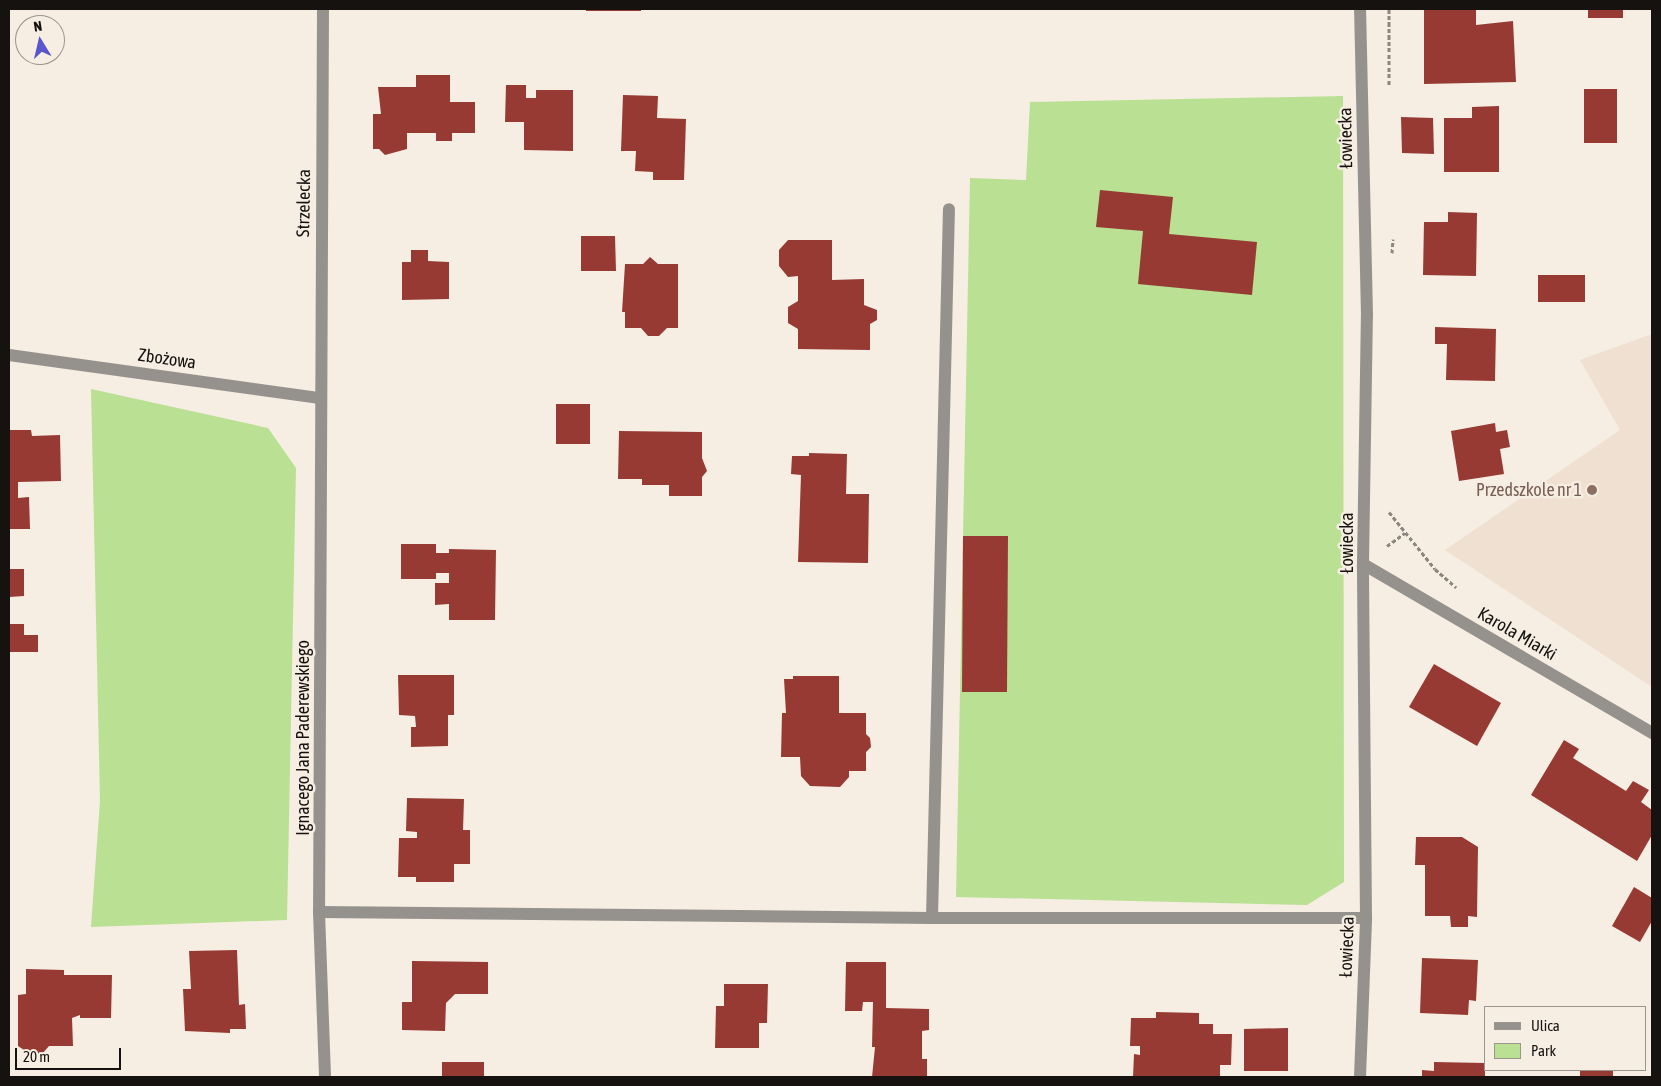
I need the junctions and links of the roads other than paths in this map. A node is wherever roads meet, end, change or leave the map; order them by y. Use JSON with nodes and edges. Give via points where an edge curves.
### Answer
{"nodes":[{"id":1,"x":324,"y":9,"type":"edge"},
{"id":2,"x":1360,"y":9,"type":"edge"},
{"id":3,"x":949,"y":209,"type":"dead end"},
{"id":4,"x":9,"y":355,"type":"edge"},
{"id":5,"x":320,"y":398,"type":"junction"},
{"id":6,"x":1363,"y":564,"type":"junction"},
{"id":7,"x":1652,"y":733,"type":"edge"},
{"id":8,"x":319,"y":912,"type":"junction"},
{"id":9,"x":932,"y":918,"type":"junction"},
{"id":10,"x":1366,"y":918,"type":"junction"},
{"id":11,"x":325,"y":1077,"type":"edge"},
{"id":12,"x":1360,"y":1077,"type":"edge"}],
"edges":[{"from":1,"to":5,"type":"street","name":"Strzelecka"},
{"from":2,"to":6,"type":"street","name":"Łowiecka","via":[[1367,315]]},
{"from":3,"to":9,"type":"street"},
{"from":4,"to":5,"type":"street","name":"Zbożowa"},
{"from":5,"to":8,"type":"street","name":"Ignacego Jana Paderewskiego"},
{"from":6,"to":7,"type":"street","name":"Karola Miarki"},
{"from":6,"to":10,"type":"street","name":"Łowiecka"},
{"from":8,"to":9,"type":"street"},
{"from":8,"to":11,"type":"street","name":"Ignacego Jana Paderewskiego"},
{"from":9,"to":10,"type":"street"},
{"from":10,"to":12,"type":"street","name":"Łowiecka"}]}
